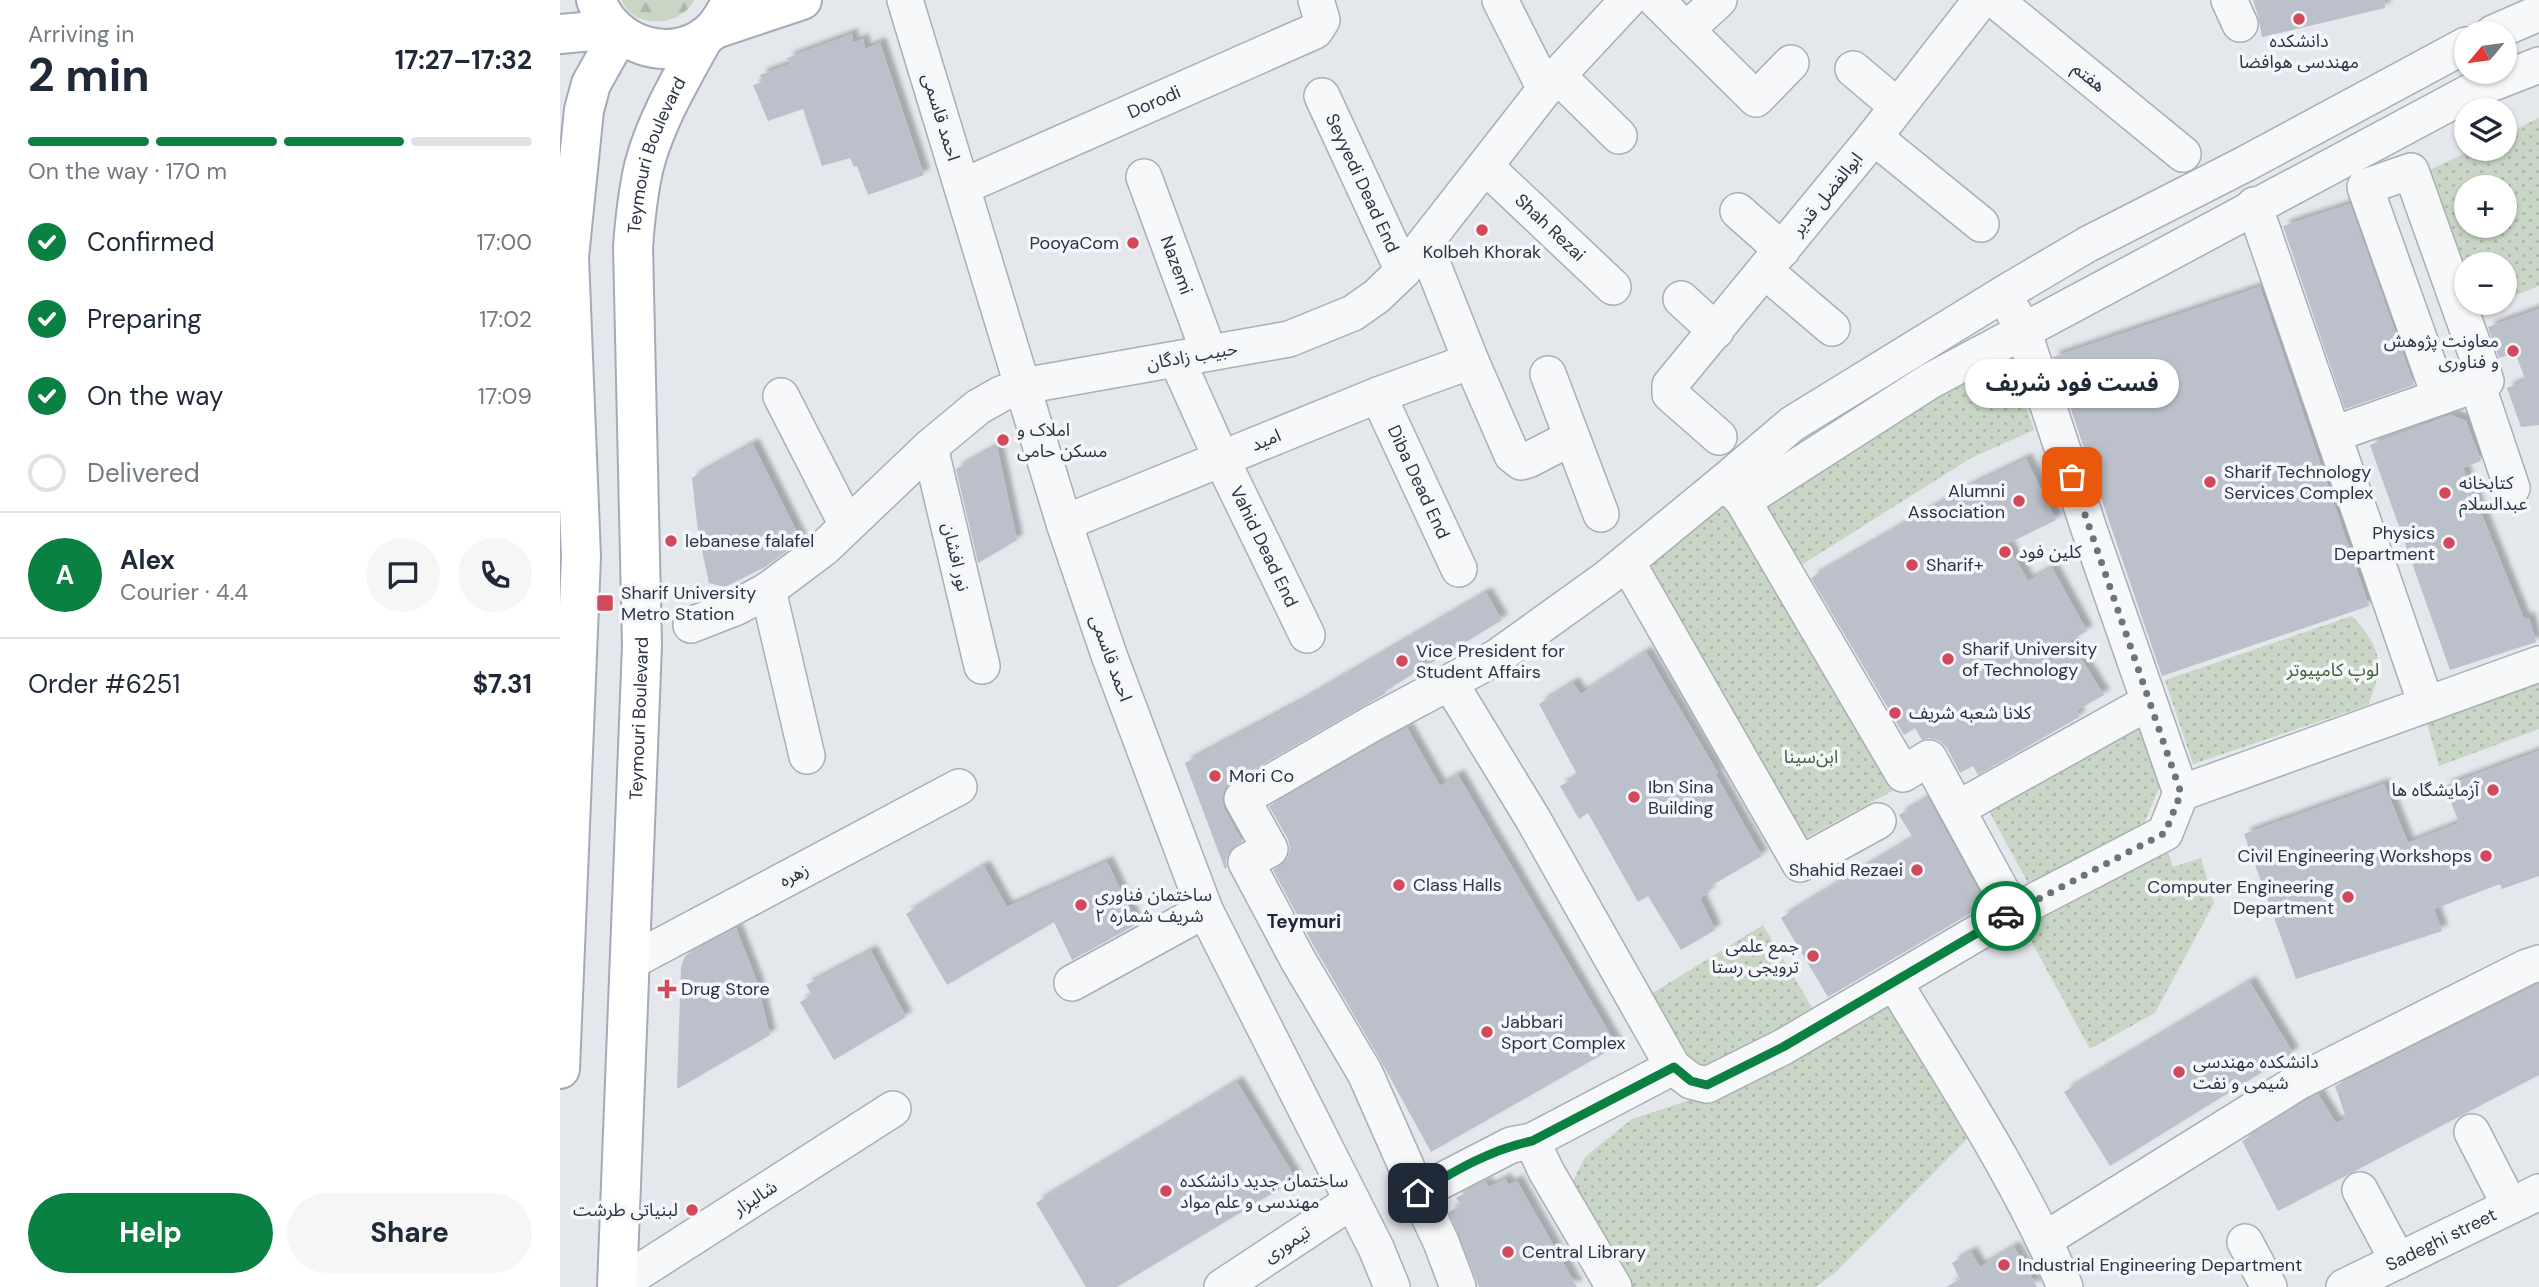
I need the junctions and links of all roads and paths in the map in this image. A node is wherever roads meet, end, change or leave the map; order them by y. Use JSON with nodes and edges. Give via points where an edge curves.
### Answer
{"nodes":[{"id":1,"x":802,"y":0,"type":"edge"},
{"id":2,"x":905,"y":0,"type":"edge"},
{"id":3,"x":1316,"y":0,"type":"edge"},
{"id":4,"x":1500,"y":0,"type":"edge"},
{"id":5,"x":1628,"y":0,"type":"edge"},
{"id":6,"x":1657,"y":0,"type":"edge"},
{"id":7,"x":1718,"y":0,"type":"edge"},
{"id":8,"x":1981,"y":0,"type":"edge"},
{"id":9,"x":1994,"y":0,"type":"edge"},
{"id":10,"x":2539,"y":13,"type":"edge"},
{"id":11,"x":610,"y":21,"type":"edge"},
{"id":12,"x":717,"y":22,"type":"edge"},
{"id":13,"x":2517,"y":23,"type":"edge"},
{"id":14,"x":1686,"y":30,"type":"junction"},
{"id":15,"x":560,"y":34,"type":"edge"},
{"id":16,"x":2454,"y":51,"type":"edge"},
{"id":17,"x":1791,"y":63,"type":"dead end"},
{"id":18,"x":2539,"y":65,"type":"edge"},
{"id":19,"x":1853,"y":69,"type":"dead end"},
{"id":20,"x":1551,"y":82,"type":"junction"},
{"id":21,"x":1322,"y":96,"type":"dead end"},
{"id":22,"x":1897,"y":106,"type":"junction"},
{"id":23,"x":1619,"y":136,"type":"dead end"},
{"id":24,"x":1874,"y":137,"type":"junction"},
{"id":25,"x":2183,"y":154,"type":"dead end"},
{"id":26,"x":1486,"y":167,"type":"junction"},
{"id":27,"x":1144,"y":177,"type":"dead end"},
{"id":28,"x":962,"y":187,"type":"junction"},
{"id":29,"x":560,"y":197,"type":"edge"},
{"id":30,"x":2254,"y":205,"type":"junction"},
{"id":31,"x":1738,"y":211,"type":"dead end"},
{"id":32,"x":1980,"y":224,"type":"dead end"},
{"id":33,"x":569,"y":257,"type":"junction"},
{"id":34,"x":1414,"y":258,"type":"junction"},
{"id":35,"x":1773,"y":261,"type":"junction"},
{"id":36,"x":1613,"y":287,"type":"dead end"},
{"id":37,"x":2005,"y":293,"type":"junction"},
{"id":38,"x":1681,"y":299,"type":"dead end"},
{"id":39,"x":1832,"y":328,"type":"dead end"},
{"id":40,"x":2023,"y":330,"type":"junction"},
{"id":41,"x":1716,"y":331,"type":"junction"},
{"id":42,"x":1193,"y":356,"type":"junction"},
{"id":43,"x":1471,"y":361,"type":"junction"},
{"id":44,"x":1548,"y":374,"type":"dead end"},
{"id":45,"x":2477,"y":384,"type":"junction"},
{"id":46,"x":1023,"y":386,"type":"junction"},
{"id":47,"x":566,"y":391,"type":"edge"},
{"id":48,"x":1378,"y":394,"type":"junction"},
{"id":49,"x":781,"y":396,"type":"dead end"},
{"id":50,"x":2440,"y":397,"type":"junction"},
{"id":51,"x":2334,"y":434,"type":"junction"},
{"id":52,"x":1720,"y":437,"type":"dead end"},
{"id":53,"x":1571,"y":438,"type":"junction"},
{"id":54,"x":930,"y":447,"type":"junction"},
{"id":55,"x":1221,"y":458,"type":"junction"},
{"id":56,"x":2512,"y":488,"type":"dead end"},
{"id":57,"x":1735,"y":491,"type":"junction"},
{"id":58,"x":560,"y":513,"type":"edge"},
{"id":59,"x":1601,"y":514,"type":"dead end"},
{"id":60,"x":1064,"y":523,"type":"junction"},
{"id":61,"x":847,"y":525,"type":"junction"},
{"id":62,"x":581,"y":557,"type":"junction"},
{"id":63,"x":1626,"y":562,"type":"junction"},
{"id":64,"x":1459,"y":569,"type":"dead end"},
{"id":65,"x":768,"y":590,"type":"junction"},
{"id":66,"x":691,"y":625,"type":"dead end"},
{"id":67,"x":1307,"y":635,"type":"dead end"},
{"id":68,"x":2539,"y":664,"type":"edge"},
{"id":69,"x":982,"y":666,"type":"dead end"},
{"id":70,"x":1450,"y":682,"type":"junction"},
{"id":71,"x":2149,"y":702,"type":"junction"},
{"id":72,"x":2426,"y":704,"type":"junction"},
{"id":73,"x":807,"y":755,"type":"dead end"},
{"id":74,"x":959,"y":787,"type":"dead end"},
{"id":75,"x":2181,"y":793,"type":"junction"},
{"id":76,"x":1957,"y":809,"type":"junction"},
{"id":77,"x":1878,"y":821,"type":"dead end"},
{"id":78,"x":1205,"y":910,"type":"junction"},
{"id":79,"x":2013,"y":912,"type":"junction"},
{"id":80,"x":629,"y":962,"type":"junction"},
{"id":81,"x":2539,"y":963,"type":"edge"},
{"id":82,"x":1894,"y":982,"type":"junction"},
{"id":83,"x":1072,"y":983,"type":"dead end"},
{"id":84,"x":1674,"y":1067,"type":"junction"},
{"id":85,"x":560,"y":1069,"type":"edge"},
{"id":86,"x":893,"y":1110,"type":"dead end"},
{"id":87,"x":2472,"y":1132,"type":"dead end"},
{"id":88,"x":1532,"y":1141,"type":"junction"},
{"id":89,"x":2360,"y":1190,"type":"dead end"},
{"id":90,"x":1418,"y":1193,"type":"junction"},
{"id":91,"x":1352,"y":1201,"type":"junction"},
{"id":92,"x":2529,"y":1205,"type":"edge"},
{"id":93,"x":2044,"y":1240,"type":"junction"},
{"id":94,"x":2245,"y":1242,"type":"dead end"},
{"id":95,"x":2398,"y":1261,"type":"junction"},
{"id":96,"x":617,"y":1287,"type":"edge"},
{"id":97,"x":1222,"y":1287,"type":"edge"},
{"id":98,"x":1392,"y":1287,"type":"edge"},
{"id":99,"x":1458,"y":1287,"type":"edge"},
{"id":100,"x":1614,"y":1287,"type":"edge"},
{"id":101,"x":2065,"y":1287,"type":"edge"},
{"id":102,"x":2269,"y":1287,"type":"edge"},
{"id":103,"x":2344,"y":1287,"type":"edge"}],
"edges":[{"from":1,"to":12,"type":"main road"},
{"from":2,"to":28,"type":"street","name":"احمد قاسمی"},
{"from":3,"to":28,"type":"street","name":"Dorodi","via":[[1322,20],[1315,31]]},
{"from":4,"to":20,"type":"street"},
{"from":5,"to":20,"type":"street","name":"حبیب زادگان"},
{"from":6,"to":14,"type":"street"},
{"from":7,"to":14,"type":"street"},
{"from":8,"to":22,"type":"street","name":"ابوالفضل قدیر"},
{"from":9,"to":25,"type":"street","name":"هفتم"},
{"from":10,"to":13,"type":"street"},
{"from":11,"to":12,"type":"main road","via":[[639,45],[661,50],[684,47]]},
{"from":11,"to":15,"type":"main road"},
{"from":11,"to":33,"type":"main road","via":[[584,110]]},
{"from":12,"to":80,"type":"main road","name":"Teymouri Boulevard","via":[[676,88],[654,138],[635,217],[642,645]]},
{"from":14,"to":17,"type":"street","via":[[1756,99]]},
{"from":16,"to":37,"type":"street","via":[[2088,244]]},
{"from":18,"to":30,"type":"street","via":[[2469,92]]},
{"from":19,"to":22,"type":"street"},
{"from":20,"to":23,"type":"street"},
{"from":20,"to":26,"type":"street","name":"حبیب زادگان"},
{"from":21,"to":34,"type":"street","name":"Seyyedi Dead End"},
{"from":22,"to":24,"type":"street","name":"ابوالفضل قدیر"},
{"from":24,"to":32,"type":"street"},
{"from":24,"to":35,"type":"street","name":"ابوالفضل قدیر"},
{"from":26,"to":34,"type":"street","name":"حبیب زادگان"},
{"from":26,"to":36,"type":"street","name":"Shah Rezai"},
{"from":27,"to":42,"type":"street","name":"Nazemi"},
{"from":28,"to":46,"type":"street","name":"احمد قاسمی"},
{"from":29,"to":33,"type":"main road"},
{"from":30,"to":40,"type":"street"},
{"from":30,"to":51,"type":"street"},
{"from":31,"to":35,"type":"street"},
{"from":33,"to":47,"type":"main road"},
{"from":34,"to":42,"type":"street","name":"حبیب زادگان","via":[[1353,313],[1289,339]]},
{"from":34,"to":43,"type":"street","name":"Seyyedi Dead End"},
{"from":35,"to":39,"type":"street"},
{"from":35,"to":41,"type":"street","name":"ابوالفضل قدیر"},
{"from":37,"to":40,"type":"street"},
{"from":37,"to":57,"type":"street","via":[[1792,424]]},
{"from":38,"to":41,"type":"street"},
{"from":40,"to":57,"type":"street","via":[[1930,381],[1814,454]]},
{"from":40,"to":71,"type":"street"},
{"from":41,"to":52,"type":"street","name":"ابوالفضل قدیر","via":[[1670,384],[1670,394]]},
{"from":42,"to":46,"type":"street","name":"حبیب زادگان"},
{"from":42,"to":55,"type":"street","name":"Nazemi"},
{"from":43,"to":48,"type":"street","name":"امید"},
{"from":43,"to":53,"type":"street","name":"Seyyedi Dead End","via":[[1512,455],[1521,462]]},
{"from":44,"to":53,"type":"street"},
{"from":45,"to":50,"type":"street"},
{"from":45,"to":50,"type":"street","via":[[2486,381],[2411,171],[2365,187]]},
{"from":45,"to":56,"type":"street"},
{"from":46,"to":54,"type":"street","name":"حبیب زادگان","via":[[988,400]]},
{"from":46,"to":60,"type":"street","name":"احمد قاسمی"},
{"from":47,"to":62,"type":"main road"},
{"from":48,"to":55,"type":"street","name":"امید"},
{"from":48,"to":64,"type":"street","name":"Diba Dead End"},
{"from":49,"to":61,"type":"street"},
{"from":50,"to":51,"type":"street"},
{"from":51,"to":72,"type":"street"},
{"from":53,"to":59,"type":"street"},
{"from":54,"to":61,"type":"street","name":"حبیب زادگان"},
{"from":54,"to":69,"type":"street","name":"نور افشان"},
{"from":55,"to":60,"type":"street","name":"امید"},
{"from":55,"to":67,"type":"street","name":"Vahid Dead End"},
{"from":57,"to":63,"type":"street"},
{"from":57,"to":76,"type":"street","via":[[1903,774],[1929,758]]},
{"from":58,"to":62,"type":"street","via":[[572,528]]},
{"from":60,"to":78,"type":"street","name":"احمد قاسمی"},
{"from":61,"to":65,"type":"street","name":"حبیب زادگان"},
{"from":62,"to":85,"type":"main road"},
{"from":63,"to":70,"type":"street","via":[[1497,657]]},
{"from":63,"to":77,"type":"street","via":[[1800,864]]},
{"from":65,"to":66,"type":"street","name":"حبیب زادگان"},
{"from":65,"to":73,"type":"street"},
{"from":68,"to":72,"type":"street"},
{"from":70,"to":84,"type":"street"},
{"from":70,"to":90,"type":"street","via":[[1242,799],[1270,849],[1246,862],[1365,1073]]},
{"from":71,"to":75,"type":"street"},
{"from":71,"to":76,"type":"street"},
{"from":72,"to":75,"type":"street"},
{"from":74,"to":80,"type":"street","name":"زهره"},
{"from":75,"to":79,"type":"street","via":[[2165,833]]},
{"from":76,"to":79,"type":"street"},
{"from":78,"to":83,"type":"street"},
{"from":78,"to":91,"type":"street","name":"احمد قاسمی"},
{"from":79,"to":82,"type":"street"},
{"from":80,"to":96,"type":"main road","name":"Teymouri Boulevard"},
{"from":81,"to":93,"type":"street","via":[[2300,1081]]},
{"from":82,"to":84,"type":"street","via":[[1707,1085],[1691,1081]]},
{"from":82,"to":93,"type":"street"},
{"from":84,"to":88,"type":"street"},
{"from":86,"to":96,"type":"street","name":"شالیزار"},
{"from":87,"to":92,"type":"street"},
{"from":88,"to":90,"type":"street","via":[[1511,1145]]},
{"from":88,"to":100,"type":"street"},
{"from":89,"to":95,"type":"street"},
{"from":90,"to":99,"type":"street"},
{"from":91,"to":97,"type":"street","name":"تیموری"},
{"from":91,"to":98,"type":"street","name":"احمد قاسمی"},
{"from":92,"to":95,"type":"street","name":"Sadeghi street"},
{"from":93,"to":101,"type":"street"},
{"from":94,"to":102,"type":"street"},
{"from":95,"to":103,"type":"street","name":"Sadeghi street"}]}
